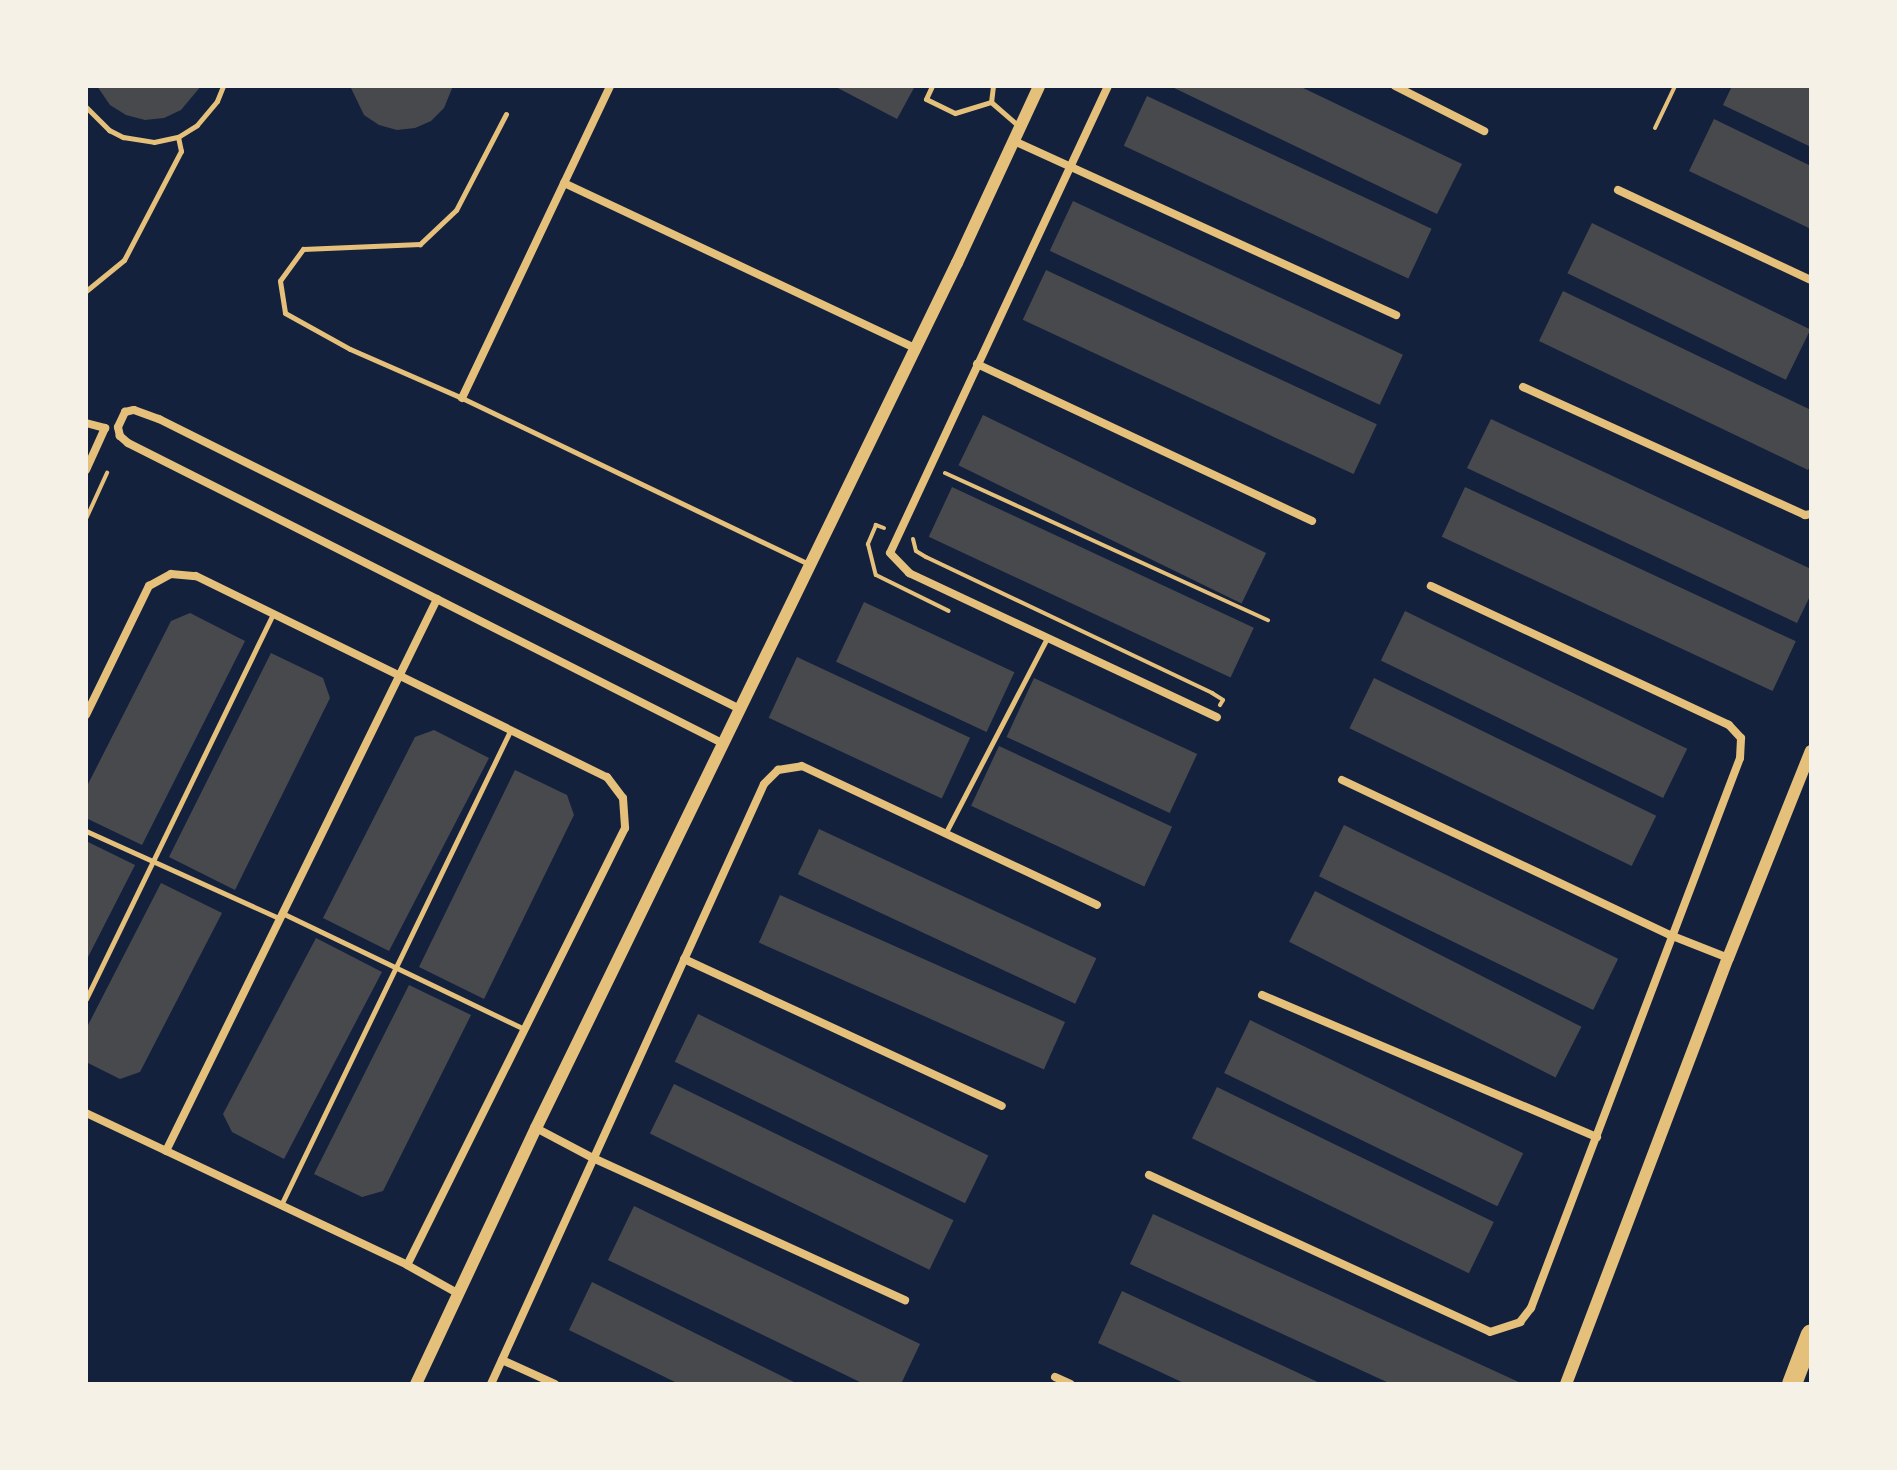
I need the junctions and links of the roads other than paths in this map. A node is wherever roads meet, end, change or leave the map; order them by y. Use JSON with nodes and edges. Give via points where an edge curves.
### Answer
{"nodes":[{"id":1,"x":223,"y":86,"type":"edge"},
{"id":2,"x":610,"y":86,"type":"edge"},
{"id":3,"x":932,"y":86,"type":"edge"},
{"id":4,"x":993,"y":86,"type":"edge"},
{"id":5,"x":1039,"y":86,"type":"edge"},
{"id":6,"x":1108,"y":86,"type":"edge"},
{"id":7,"x":1395,"y":86,"type":"edge"},
{"id":8,"x":991,"y":102,"type":"junction"},
{"id":9,"x":86,"y":107,"type":"edge"},
{"id":10,"x":506,"y":114,"type":"dead end"},
{"id":11,"x":1021,"y":127,"type":"junction"},
{"id":12,"x":1484,"y":131,"type":"dead end"},
{"id":13,"x":178,"y":137,"type":"junction"},
{"id":14,"x":1014,"y":141,"type":"junction"},
{"id":15,"x":1068,"y":168,"type":"junction"},
{"id":16,"x":564,"y":183,"type":"junction"},
{"id":17,"x":1618,"y":190,"type":"dead end"},
{"id":18,"x":1811,"y":280,"type":"edge"},
{"id":19,"x":86,"y":291,"type":"edge"},
{"id":20,"x":1396,"y":315,"type":"dead end"},
{"id":21,"x":915,"y":348,"type":"junction"},
{"id":22,"x":977,"y":364,"type":"junction"},
{"id":23,"x":1523,"y":387,"type":"dead end"},
{"id":24,"x":462,"y":398,"type":"junction"},
{"id":25,"x":86,"y":423,"type":"edge"},
{"id":26,"x":86,"y":470,"type":"edge"},
{"id":27,"x":1811,"y":514,"type":"edge"},
{"id":28,"x":1312,"y":521,"type":"dead end"},
{"id":29,"x":809,"y":564,"type":"junction"},
{"id":30,"x":1431,"y":586,"type":"dead end"},
{"id":31,"x":437,"y":599,"type":"junction"},
{"id":32,"x":273,"y":614,"type":"junction"},
{"id":33,"x":1047,"y":637,"type":"junction"},
{"id":34,"x":398,"y":675,"type":"junction"},
{"id":35,"x":740,"y":709,"type":"junction"},
{"id":36,"x":86,"y":715,"type":"edge"},
{"id":37,"x":1214,"y":716,"type":"road end"},
{"id":38,"x":510,"y":730,"type":"junction"},
{"id":39,"x":724,"y":744,"type":"junction"},
{"id":40,"x":1811,"y":751,"type":"edge"},
{"id":41,"x":1342,"y":780,"type":"dead end"},
{"id":42,"x":86,"y":831,"type":"edge"},
{"id":43,"x":945,"y":834,"type":"junction"},
{"id":44,"x":153,"y":862,"type":"junction"},
{"id":45,"x":1097,"y":905,"type":"dead end"},
{"id":46,"x":281,"y":915,"type":"junction"},
{"id":47,"x":1670,"y":935,"type":"junction"},
{"id":48,"x":1728,"y":958,"type":"junction"},
{"id":49,"x":684,"y":959,"type":"junction"},
{"id":50,"x":396,"y":968,"type":"junction"},
{"id":51,"x":1262,"y":995,"type":"dead end"},
{"id":52,"x":86,"y":999,"type":"edge"},
{"id":53,"x":525,"y":1030,"type":"junction"},
{"id":54,"x":1002,"y":1106,"type":"dead end"},
{"id":55,"x":86,"y":1113,"type":"edge"},
{"id":56,"x":536,"y":1128,"type":"junction"},
{"id":57,"x":1597,"y":1137,"type":"junction"},
{"id":58,"x":166,"y":1151,"type":"junction"},
{"id":59,"x":593,"y":1158,"type":"junction"},
{"id":60,"x":1149,"y":1175,"type":"dead end"},
{"id":61,"x":281,"y":1205,"type":"junction"},
{"id":62,"x":407,"y":1265,"type":"junction"},
{"id":63,"x":459,"y":1294,"type":"junction"},
{"id":64,"x":905,"y":1300,"type":"dead end"},
{"id":65,"x":1811,"y":1334,"type":"edge"},
{"id":66,"x":502,"y":1360,"type":"junction"},
{"id":67,"x":1055,"y":1377,"type":"dead end"},
{"id":68,"x":416,"y":1384,"type":"edge"},
{"id":69,"x":491,"y":1384,"type":"edge"},
{"id":70,"x":555,"y":1384,"type":"edge"},
{"id":71,"x":1071,"y":1384,"type":"edge"},
{"id":72,"x":1566,"y":1384,"type":"edge"},
{"id":73,"x":1792,"y":1384,"type":"edge"}],
"edges":[{"from":1,"to":13,"type":"lane","via":[[208,114]]},
{"from":2,"to":16,"type":"street"},
{"from":3,"to":8,"type":"lane","via":[[926,99],[955,113]]},
{"from":4,"to":8,"type":"lane"},
{"from":5,"to":11,"type":"street"},
{"from":6,"to":15,"type":"street"},
{"from":7,"to":12,"type":"street"},
{"from":8,"to":11,"type":"lane"},
{"from":9,"to":13,"type":"lane","via":[[123,137],[154,142]]},
{"from":10,"to":24,"type":"lane","via":[[456,210],[420,244],[303,249],[280,281],[285,313],[350,349]]},
{"from":11,"to":14,"type":"street"},
{"from":13,"to":19,"type":"lane","via":[[181,151],[124,260]]},
{"from":14,"to":15,"type":"street"},
{"from":14,"to":21,"type":"street"},
{"from":15,"to":20,"type":"street"},
{"from":15,"to":22,"type":"street"},
{"from":16,"to":21,"type":"street"},
{"from":16,"to":24,"type":"street"},
{"from":17,"to":18,"type":"street"},
{"from":21,"to":29,"type":"street"},
{"from":22,"to":28,"type":"street"},
{"from":22,"to":33,"type":"street","via":[[890,553],[909,573]]},
{"from":23,"to":27,"type":"street"},
{"from":24,"to":29,"type":"lane"},
{"from":25,"to":26,"type":"street","via":[[105,428]]},
{"from":29,"to":35,"type":"street"},
{"from":30,"to":47,"type":"street","via":[[1729,725],[1741,738],[1740,758]]},
{"from":31,"to":34,"type":"street"},
{"from":31,"to":35,"type":"street","via":[[128,443],[118,427],[125,412],[159,419]]},
{"from":31,"to":39,"type":"street"},
{"from":32,"to":34,"type":"street"},
{"from":32,"to":36,"type":"street","via":[[196,576],[171,574],[149,586]]},
{"from":32,"to":44,"type":"lane"},
{"from":33,"to":37,"type":"street"},
{"from":33,"to":43,"type":"lane"},
{"from":34,"to":38,"type":"street"},
{"from":34,"to":46,"type":"street"},
{"from":35,"to":39,"type":"street"},
{"from":38,"to":50,"type":"lane"},
{"from":38,"to":53,"type":"street","via":[[607,777],[623,798],[625,828]]},
{"from":39,"to":56,"type":"street"},
{"from":40,"to":48,"type":"street"},
{"from":41,"to":47,"type":"street"},
{"from":42,"to":44,"type":"lane"},
{"from":43,"to":45,"type":"street"},
{"from":43,"to":49,"type":"street","via":[[802,766],[778,770],[764,784]]},
{"from":44,"to":46,"type":"lane"},
{"from":44,"to":52,"type":"lane"},
{"from":46,"to":50,"type":"lane"},
{"from":46,"to":58,"type":"street"},
{"from":47,"to":48,"type":"street"},
{"from":47,"to":57,"type":"street"},
{"from":48,"to":72,"type":"street"},
{"from":49,"to":54,"type":"street"},
{"from":49,"to":59,"type":"street"},
{"from":50,"to":53,"type":"lane"},
{"from":50,"to":61,"type":"lane"},
{"from":51,"to":57,"type":"street"},
{"from":53,"to":62,"type":"street"},
{"from":55,"to":58,"type":"street"},
{"from":56,"to":59,"type":"street"},
{"from":56,"to":63,"type":"street"},
{"from":57,"to":60,"type":"street","via":[[1531,1308],[1520,1322],[1490,1332]]},
{"from":58,"to":61,"type":"street"},
{"from":59,"to":64,"type":"street"},
{"from":59,"to":66,"type":"street"},
{"from":61,"to":62,"type":"street"},
{"from":62,"to":63,"type":"street"},
{"from":63,"to":68,"type":"street"},
{"from":65,"to":73,"type":"highway"},
{"from":66,"to":69,"type":"street"},
{"from":66,"to":70,"type":"street"},
{"from":67,"to":71,"type":"street"}]}
